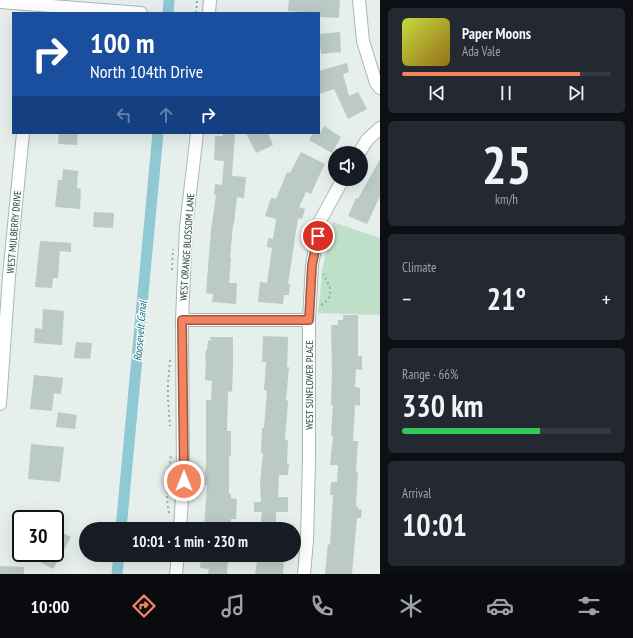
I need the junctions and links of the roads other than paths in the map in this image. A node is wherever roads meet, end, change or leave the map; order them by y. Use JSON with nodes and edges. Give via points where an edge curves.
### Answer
{"nodes":[{"id":1,"x":210,"y":0,"type":"edge"},
{"id":2,"x":359,"y":0,"type":"edge"},
{"id":3,"x":0,"y":2,"type":"edge"},
{"id":4,"x":35,"y":6,"type":"edge"},
{"id":5,"x":126,"y":12,"type":"edge"},
{"id":6,"x":209,"y":12,"type":"edge"},
{"id":7,"x":380,"y":88,"type":"edge"},
{"id":8,"x":380,"y":128,"type":"edge"},
{"id":9,"x":23,"y":134,"type":"edge"},
{"id":10,"x":197,"y":134,"type":"edge"},
{"id":11,"x":363,"y":146,"type":"edge"},
{"id":12,"x":339,"y":186,"type":"edge"},
{"id":13,"x":182,"y":320,"type":"junction"},
{"id":14,"x":309,"y":320,"type":"junction"},
{"id":15,"x":0,"y":404,"type":"edge"},
{"id":16,"x":181,"y":522,"type":"edge"},
{"id":17,"x":177,"y":562,"type":"edge"},
{"id":18,"x":176,"y":574,"type":"edge"},
{"id":19,"x":304,"y":574,"type":"edge"}],
"edges":[{"from":1,"to":6,"type":"street"},
{"from":2,"to":7,"type":"street","via":[[363,41],[376,83]]},
{"from":3,"to":4,"type":"street"},
{"from":4,"to":5,"type":"street"},
{"from":8,"to":11,"type":"street"},
{"from":9,"to":15,"type":"street","name":"WEST MULBERRY DRIVE"},
{"from":10,"to":13,"type":"street","name":"WEST ORANGE BLOSSOM LANE","via":[[186,227]]},
{"from":12,"to":14,"type":"street","name":"WEST SUNFLOWER PLACE","via":[[320,222],[312,265]]},
{"from":13,"to":14,"type":"street"},
{"from":13,"to":16,"type":"street","name":"WEST ORANGE BLOSSOM LANE","via":[[184,481]]},
{"from":14,"to":19,"type":"street","name":"WEST SUNFLOWER PLACE","via":[[308,508]]},
{"from":17,"to":18,"type":"street"}]}
